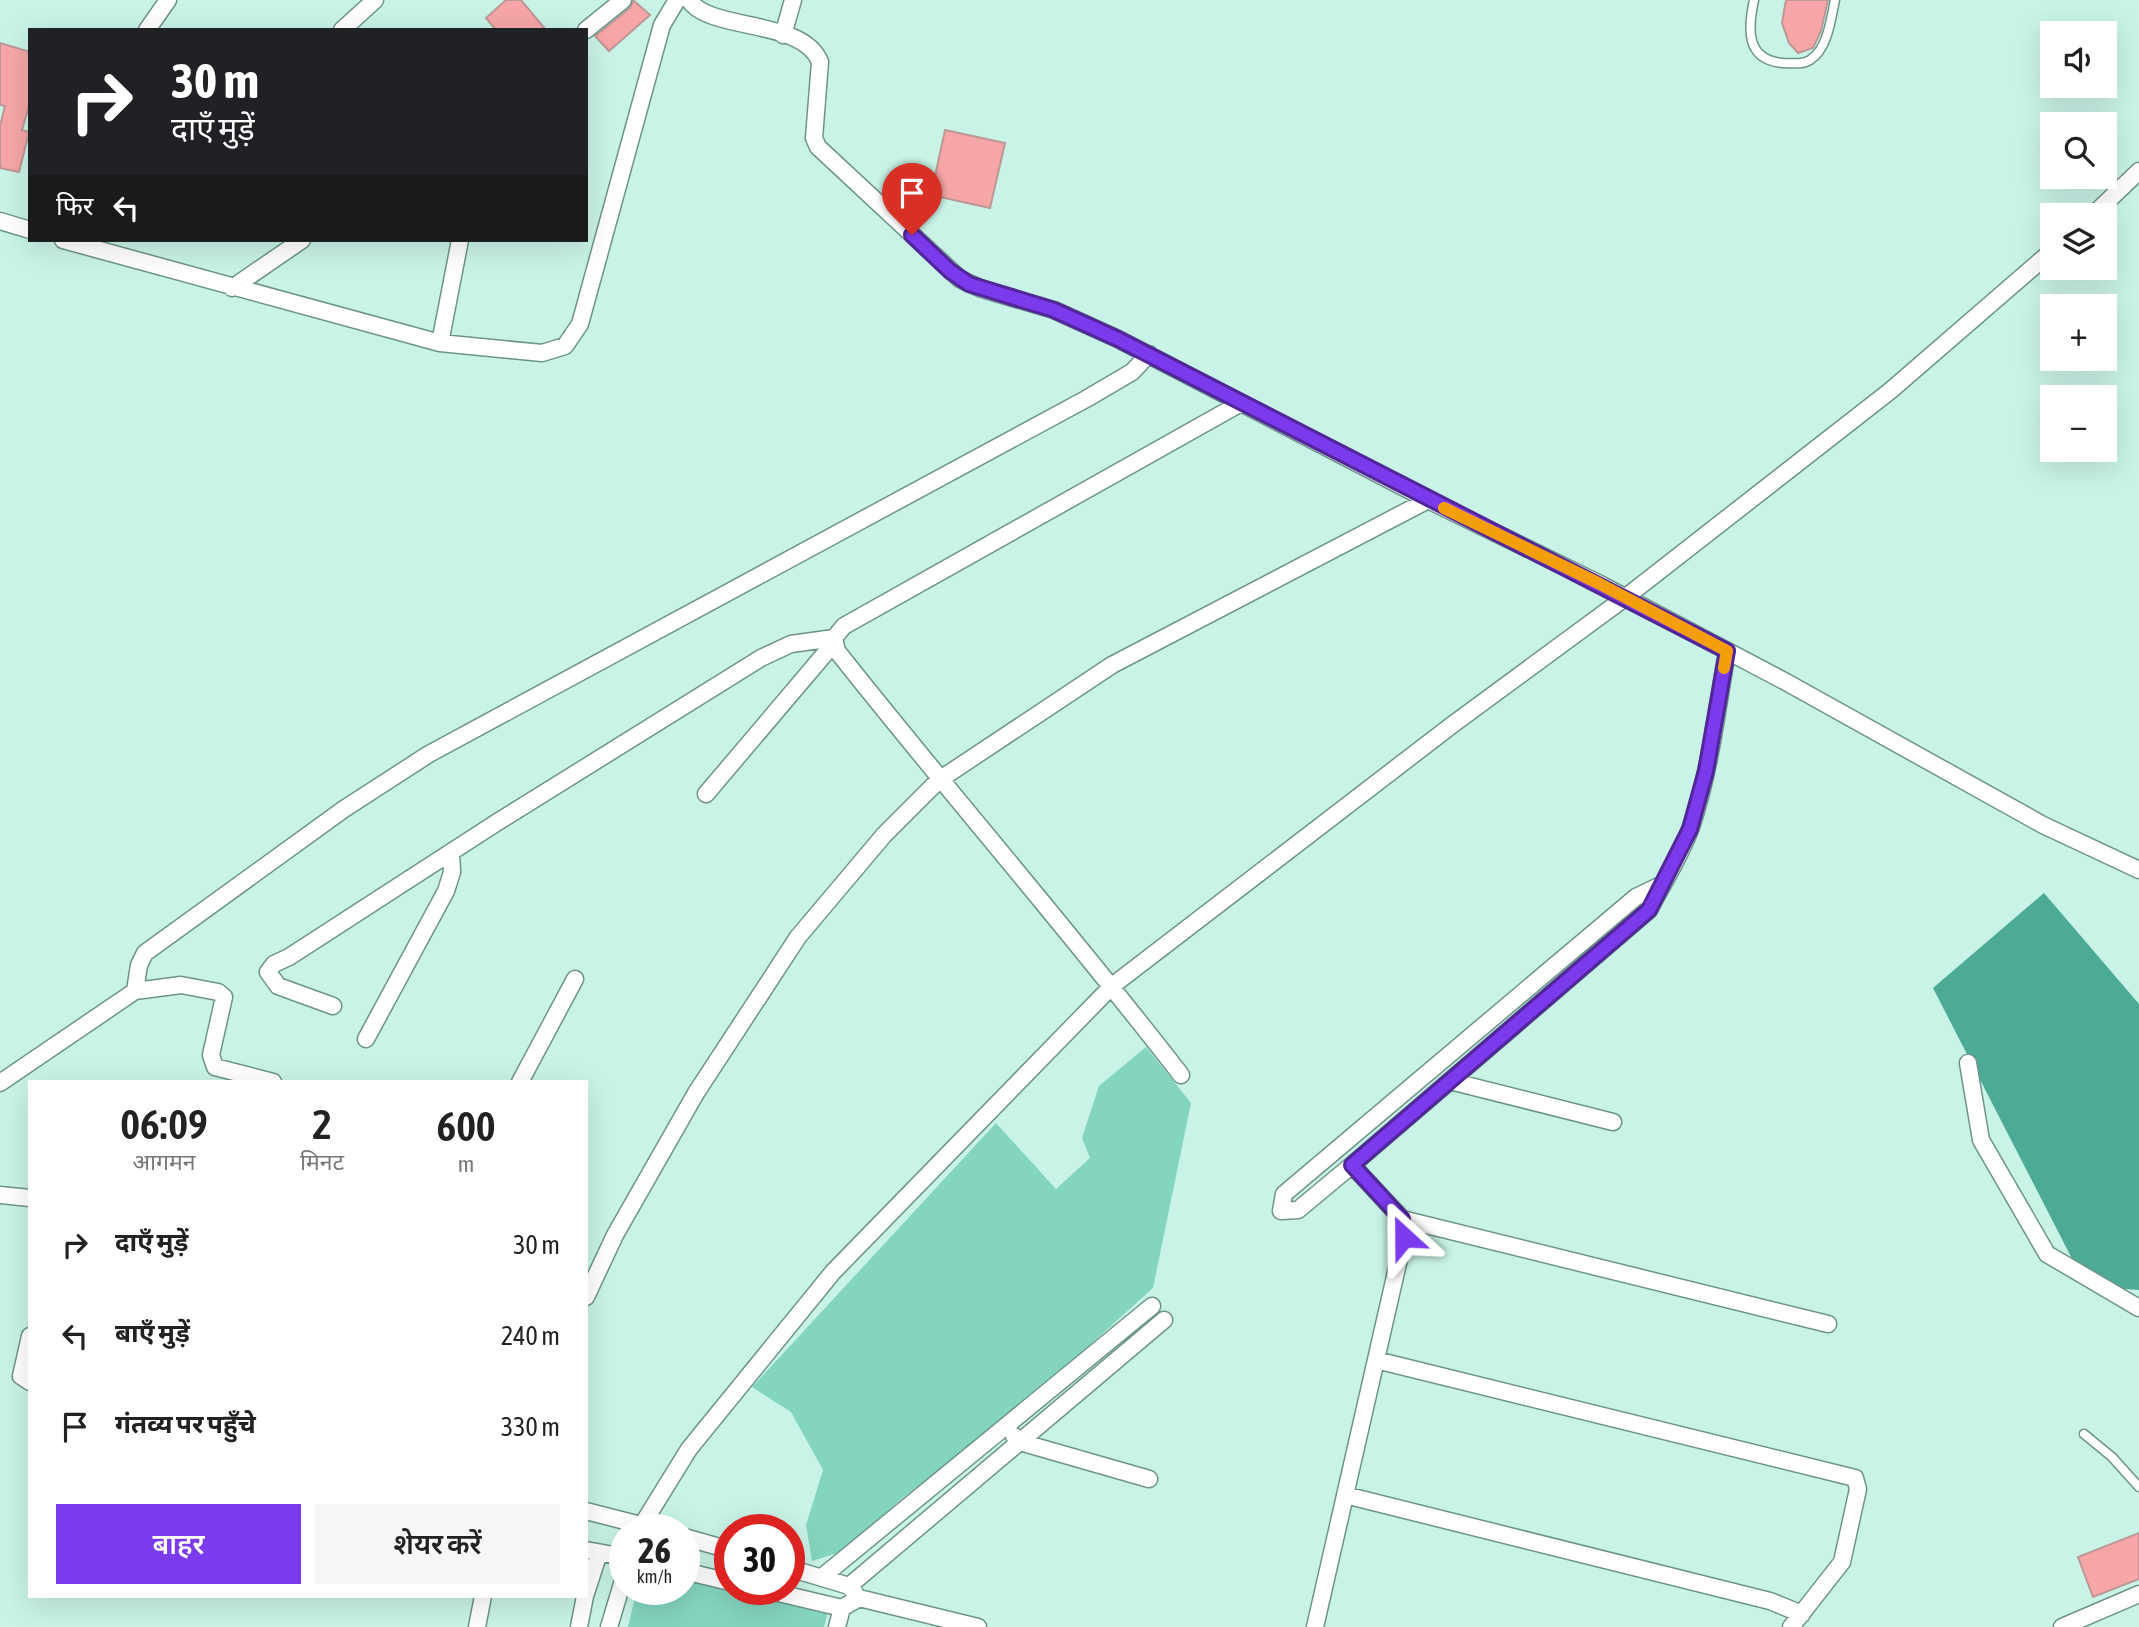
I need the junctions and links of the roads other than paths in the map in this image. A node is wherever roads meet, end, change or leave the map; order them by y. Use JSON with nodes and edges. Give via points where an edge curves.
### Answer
{"nodes":[{"id":1,"x":167,"y":0,"type":"edge"},
{"id":2,"x":375,"y":0,"type":"edge"},
{"id":3,"x":623,"y":0,"type":"edge"},
{"id":4,"x":677,"y":0,"type":"edge"},
{"id":5,"x":689,"y":0,"type":"edge"},
{"id":6,"x":793,"y":0,"type":"edge"},
{"id":7,"x":1754,"y":0,"type":"edge"},
{"id":8,"x":1835,"y":0,"type":"edge"},
{"id":9,"x":148,"y":28,"type":"edge"},
{"id":10,"x":344,"y":28,"type":"edge"},
{"id":11,"x":588,"y":28,"type":"edge"},
{"id":12,"x":783,"y":35,"type":"junction"},
{"id":13,"x":2139,"y":171,"type":"edge"},
{"id":14,"x":2106,"y":203,"type":"edge"},
{"id":15,"x":0,"y":221,"type":"edge"},
{"id":16,"x":28,"y":229,"type":"edge"},
{"id":17,"x":71,"y":242,"type":"edge"},
{"id":18,"x":299,"y":242,"type":"edge"},
{"id":19,"x":460,"y":242,"type":"edge"},
{"id":20,"x":2040,"y":261,"type":"edge"},
{"id":21,"x":232,"y":288,"type":"junction"},
{"id":22,"x":440,"y":343,"type":"junction"},
{"id":23,"x":1149,"y":354,"type":"junction"},
{"id":24,"x":1241,"y":403,"type":"junction"},
{"id":25,"x":1428,"y":500,"type":"junction"},
{"id":26,"x":1626,"y":597,"type":"junction"},
{"id":27,"x":834,"y":640,"type":"junction"},
{"id":28,"x":1727,"y":651,"type":"junction"},
{"id":29,"x":939,"y":780,"type":"junction"},
{"id":30,"x":706,"y":794,"type":"dead end"},
{"id":31,"x":451,"y":852,"type":"junction"},
{"id":32,"x":2139,"y":870,"type":"edge"},
{"id":33,"x":1662,"y":884,"type":"junction"},
{"id":34,"x":575,"y":979,"type":"dead end"},
{"id":35,"x":1112,"y":986,"type":"junction"},
{"id":36,"x":135,"y":991,"type":"junction"},
{"id":37,"x":333,"y":1006,"type":"dead end"},
{"id":38,"x":366,"y":1039,"type":"dead end"},
{"id":39,"x":1968,"y":1063,"type":"dead end"},
{"id":40,"x":1181,"y":1075,"type":"dead end"},
{"id":41,"x":265,"y":1080,"type":"edge"},
{"id":42,"x":521,"y":1080,"type":"edge"},
{"id":43,"x":1450,"y":1081,"type":"junction"},
{"id":44,"x":0,"y":1083,"type":"edge"},
{"id":45,"x":1613,"y":1122,"type":"dead end"},
{"id":46,"x":1352,"y":1165,"type":"junction"},
{"id":47,"x":0,"y":1195,"type":"edge"},
{"id":48,"x":28,"y":1198,"type":"edge"},
{"id":49,"x":1402,"y":1219,"type":"junction"},
{"id":50,"x":588,"y":1293,"type":"edge"},
{"id":51,"x":1152,"y":1306,"type":"dead end"},
{"id":52,"x":2139,"y":1308,"type":"edge"},
{"id":53,"x":1164,"y":1320,"type":"dead end"},
{"id":54,"x":1828,"y":1324,"type":"dead end"},
{"id":55,"x":28,"y":1343,"type":"edge"},
{"id":56,"x":1376,"y":1360,"type":"junction"},
{"id":57,"x":28,"y":1381,"type":"edge"},
{"id":58,"x":1005,"y":1427,"type":"junction"},
{"id":59,"x":2084,"y":1434,"type":"dead end"},
{"id":60,"x":1020,"y":1442,"type":"junction"},
{"id":61,"x":1149,"y":1479,"type":"dead end"},
{"id":62,"x":2139,"y":1487,"type":"edge"},
{"id":63,"x":1345,"y":1495,"type":"junction"},
{"id":64,"x":588,"y":1512,"type":"edge"},
{"id":65,"x":648,"y":1514,"type":"edge"},
{"id":66,"x":609,"y":1518,"type":"edge"},
{"id":67,"x":593,"y":1552,"type":"edge"},
{"id":68,"x":805,"y":1572,"type":"edge"},
{"id":69,"x":822,"y":1577,"type":"junction"},
{"id":70,"x":588,"y":1583,"type":"edge"},
{"id":71,"x":854,"y":1592,"type":"junction"},
{"id":72,"x":2139,"y":1594,"type":"edge"},
{"id":73,"x":483,"y":1598,"type":"edge"},
{"id":74,"x":585,"y":1598,"type":"edge"},
{"id":75,"x":805,"y":1599,"type":"edge"},
{"id":76,"x":616,"y":1605,"type":"edge"},
{"id":77,"x":842,"y":1608,"type":"junction"},
{"id":78,"x":1802,"y":1614,"type":"junction"},
{"id":79,"x":477,"y":1627,"type":"edge"},
{"id":80,"x":579,"y":1627,"type":"edge"},
{"id":81,"x":610,"y":1627,"type":"edge"},
{"id":82,"x":837,"y":1627,"type":"edge"},
{"id":83,"x":978,"y":1627,"type":"edge"},
{"id":84,"x":1315,"y":1627,"type":"edge"},
{"id":85,"x":1791,"y":1627,"type":"edge"},
{"id":86,"x":2062,"y":1627,"type":"edge"}],
"edges":[{"from":1,"to":9,"type":"street"},
{"from":2,"to":10,"type":"street"},
{"from":3,"to":11,"type":"street"},
{"from":4,"to":22,"type":"street","via":[[662,25],[573,338],[542,354]]},
{"from":5,"to":12,"type":"street","via":[[706,12]]},
{"from":6,"to":12,"type":"street"},
{"from":7,"to":8,"type":"lane","via":[[1748,26],[1759,54],[1773,62],[1796,64],[1811,60],[1825,41]]},
{"from":12,"to":23,"type":"street","via":[[809,46],[820,62],[814,138],[818,147],[950,271],[969,284],[1066,315]]},
{"from":13,"to":14,"type":"street"},
{"from":15,"to":16,"type":"street"},
{"from":17,"to":21,"type":"street"},
{"from":18,"to":21,"type":"street"},
{"from":19,"to":22,"type":"street"},
{"from":20,"to":26,"type":"street","via":[[1890,391]]},
{"from":21,"to":22,"type":"street"},
{"from":23,"to":24,"type":"street"},
{"from":23,"to":36,"type":"street","via":[[1132,372],[1086,399],[429,754],[344,809],[145,953]]},
{"from":24,"to":25,"type":"street"},
{"from":24,"to":27,"type":"street","via":[[844,626]]},
{"from":25,"to":26,"type":"street"},
{"from":25,"to":29,"type":"street","via":[[1112,664]]},
{"from":26,"to":28,"type":"street"},
{"from":26,"to":35,"type":"street"},
{"from":27,"to":29,"type":"street"},
{"from":27,"to":30,"type":"street"},
{"from":27,"to":31,"type":"street","via":[[791,644],[761,658]]},
{"from":28,"to":32,"type":"street","via":[[2043,825]]},
{"from":28,"to":33,"type":"street","via":[[1706,771],[1690,829]]},
{"from":29,"to":35,"type":"street"},
{"from":29,"to":50,"type":"street","via":[[884,835],[798,937],[690,1103],[615,1235]]},
{"from":31,"to":37,"type":"street","via":[[268,972],[278,986]]},
{"from":31,"to":38,"type":"street","via":[[452,872],[446,891]]},
{"from":33,"to":43,"type":"street","via":[[1649,910]]},
{"from":33,"to":46,"type":"street","via":[[1636,897],[1284,1194],[1282,1211],[1298,1210]]},
{"from":34,"to":42,"type":"street"},
{"from":35,"to":40,"type":"street"},
{"from":35,"to":65,"type":"street","via":[[832,1272],[689,1449]]},
{"from":36,"to":41,"type":"street","via":[[181,985],[224,996],[211,1055],[215,1067]]},
{"from":36,"to":44,"type":"street"},
{"from":39,"to":52,"type":"street","via":[[1981,1140],[2047,1254]]},
{"from":43,"to":45,"type":"street"},
{"from":43,"to":46,"type":"street"},
{"from":46,"to":49,"type":"street"},
{"from":47,"to":48,"type":"street"},
{"from":49,"to":54,"type":"street"},
{"from":49,"to":56,"type":"street","via":[[1404,1237]]},
{"from":51,"to":58,"type":"street"},
{"from":53,"to":60,"type":"street"},
{"from":55,"to":57,"type":"street","via":[[21,1368],[21,1376]]},
{"from":56,"to":63,"type":"street"},
{"from":56,"to":78,"type":"street","via":[[1855,1478],[1858,1489],[1842,1562]]},
{"from":58,"to":60,"type":"street"},
{"from":58,"to":69,"type":"street"},
{"from":59,"to":62,"type":"lane"},
{"from":60,"to":61,"type":"street"},
{"from":60,"to":71,"type":"street"},
{"from":63,"to":78,"type":"street","via":[[1770,1601]]},
{"from":63,"to":84,"type":"street"},
{"from":64,"to":66,"type":"street"},
{"from":67,"to":70,"type":"street"},
{"from":68,"to":69,"type":"street"},
{"from":69,"to":71,"type":"street"},
{"from":71,"to":77,"type":"street"},
{"from":71,"to":83,"type":"street"},
{"from":72,"to":86,"type":"street"},
{"from":73,"to":79,"type":"street"},
{"from":74,"to":80,"type":"street"},
{"from":75,"to":77,"type":"street"},
{"from":76,"to":81,"type":"street"},
{"from":77,"to":82,"type":"street"},
{"from":78,"to":85,"type":"street"}]}
